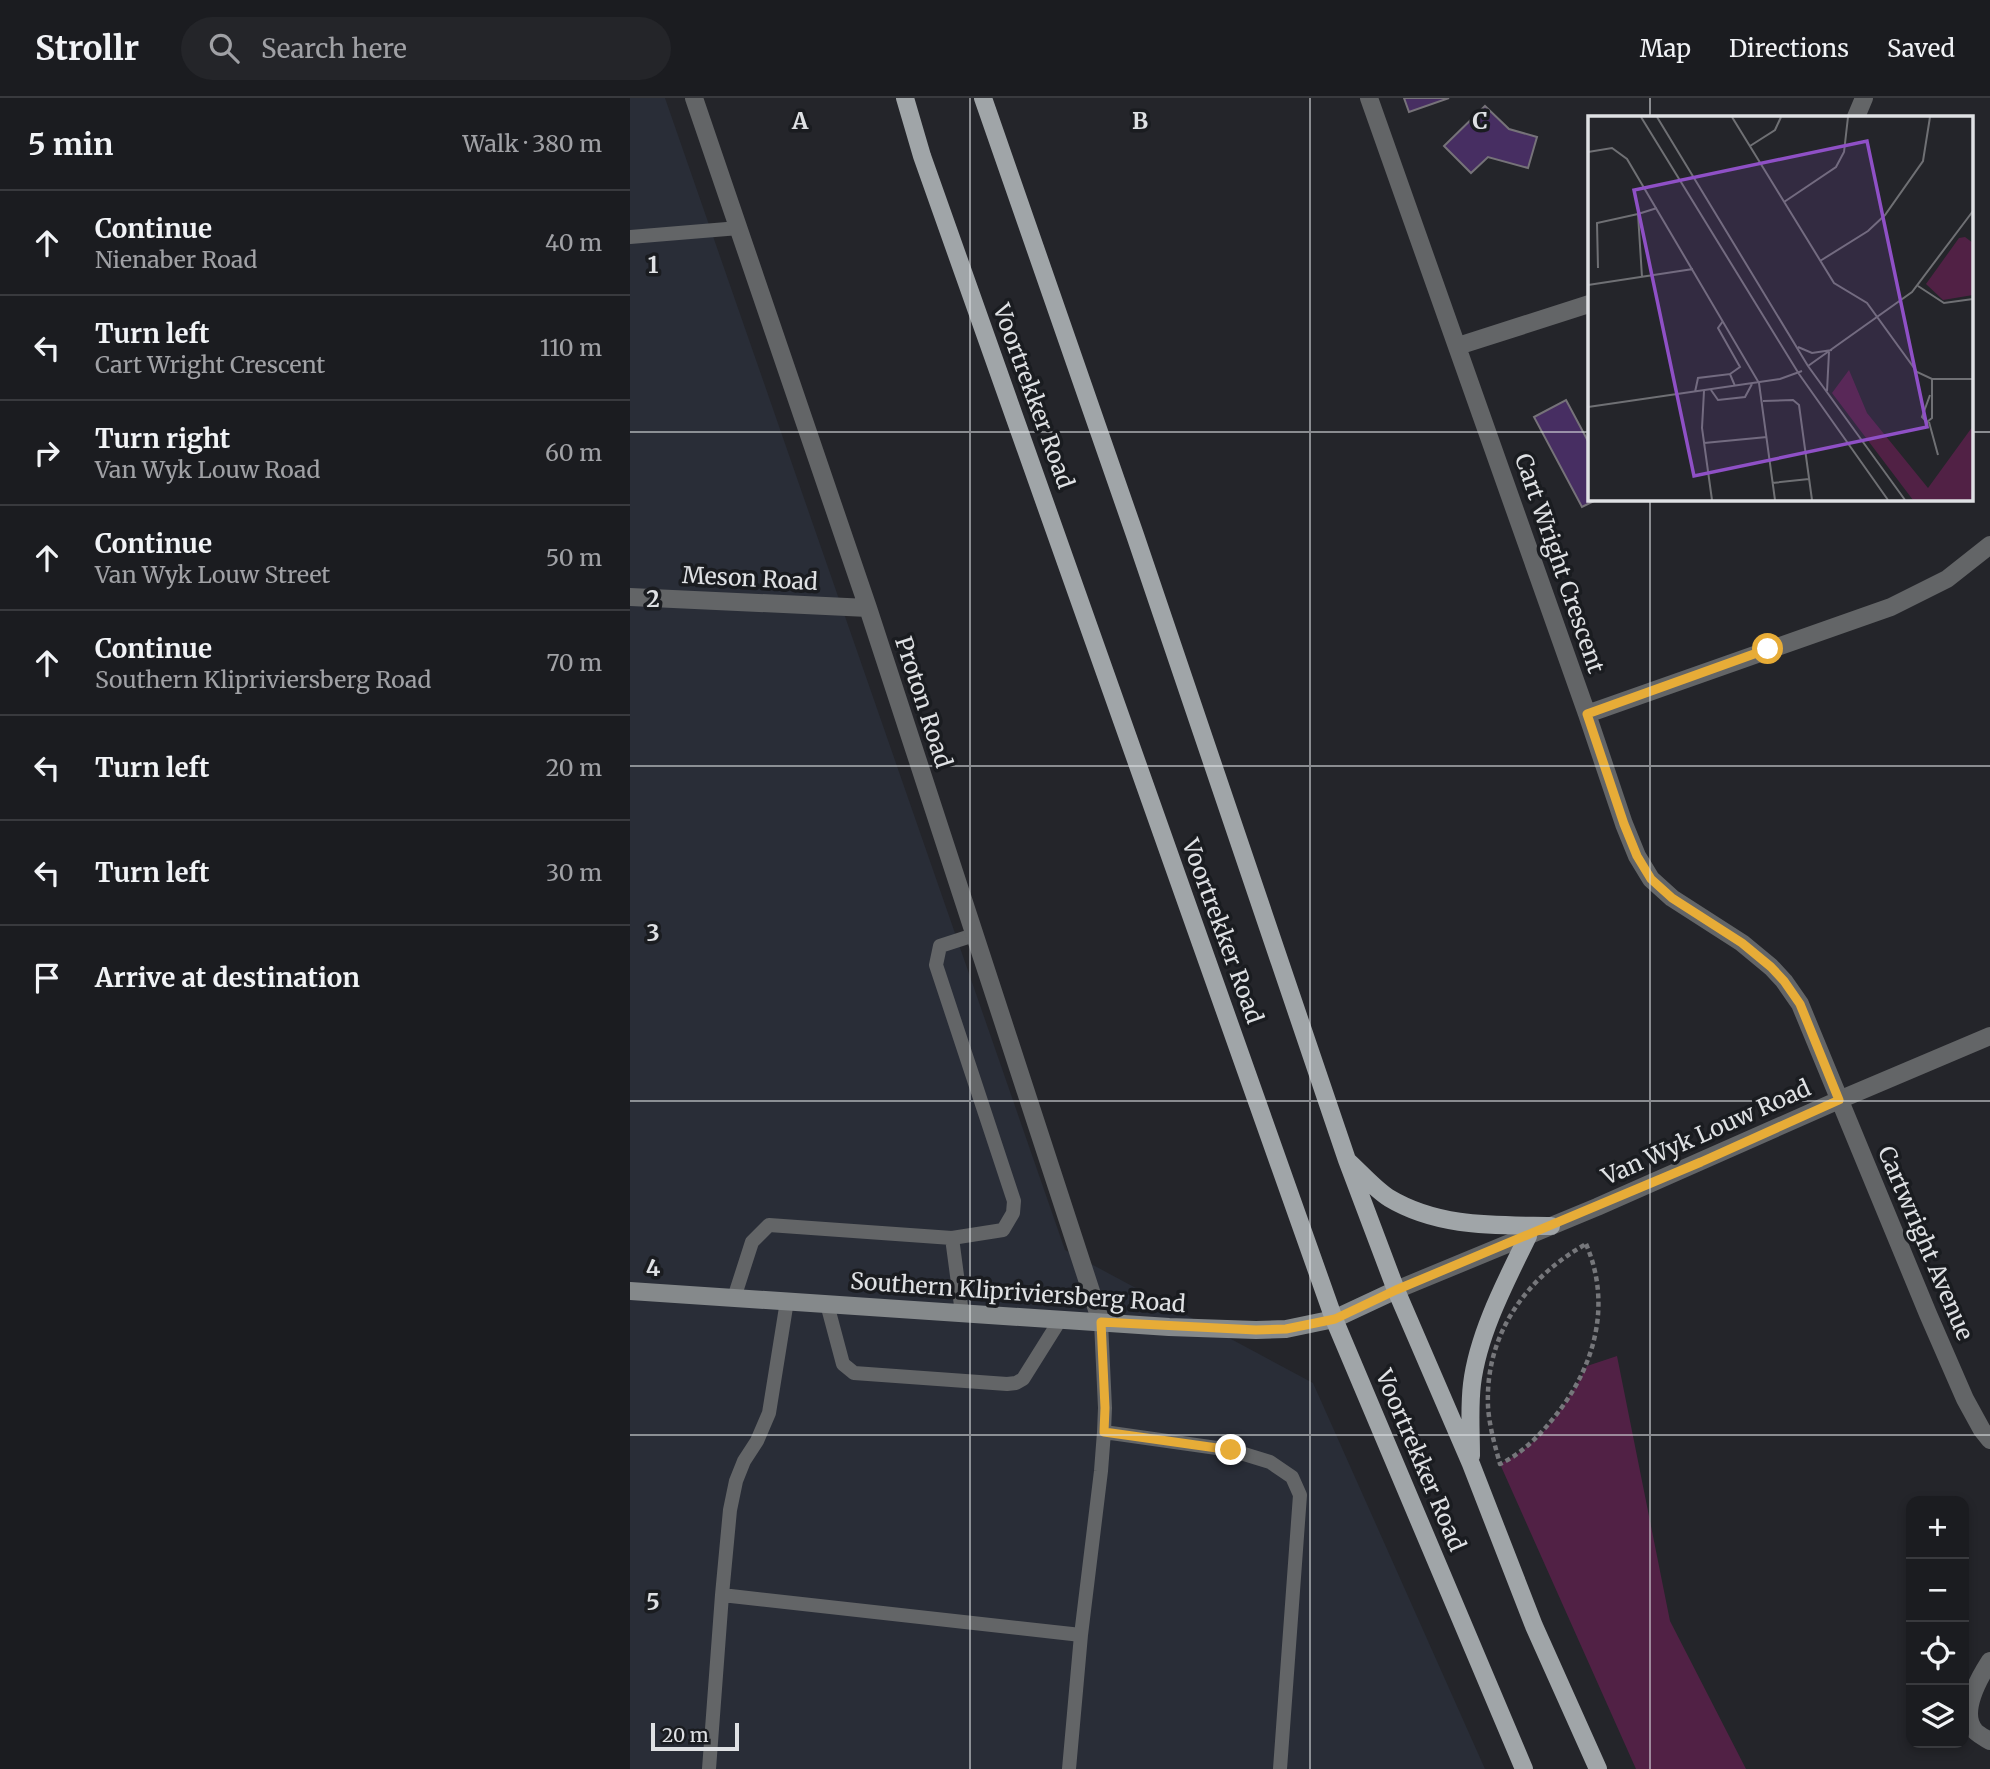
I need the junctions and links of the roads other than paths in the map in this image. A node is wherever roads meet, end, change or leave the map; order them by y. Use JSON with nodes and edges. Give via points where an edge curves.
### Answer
{"nodes":[{"id":1,"x":694,"y":98,"type":"edge"},
{"id":2,"x":905,"y":98,"type":"edge"},
{"id":3,"x":983,"y":98,"type":"edge"},
{"id":4,"x":1369,"y":98,"type":"edge"},
{"id":5,"x":1864,"y":98,"type":"edge"},
{"id":6,"x":1856,"y":116,"type":"edge"},
{"id":7,"x":740,"y":228,"type":"junction"},
{"id":8,"x":630,"y":237,"type":"edge"},
{"id":9,"x":1588,"y":304,"type":"edge"},
{"id":10,"x":1458,"y":346,"type":"junction"},
{"id":11,"x":1990,"y":545,"type":"edge"},
{"id":12,"x":630,"y":597,"type":"edge"},
{"id":13,"x":868,"y":608,"type":"junction"},
{"id":14,"x":1587,"y":714,"type":"junction"},
{"id":15,"x":974,"y":935,"type":"junction"},
{"id":16,"x":1990,"y":1036,"type":"edge"},
{"id":17,"x":1839,"y":1100,"type":"junction"},
{"id":18,"x":1347,"y":1160,"type":"junction"},
{"id":19,"x":1551,"y":1226,"type":"junction"},
{"id":20,"x":1528,"y":1236,"type":"junction"},
{"id":21,"x":952,"y":1238,"type":"junction"},
{"id":22,"x":1396,"y":1290,"type":"junction"},
{"id":23,"x":630,"y":1291,"type":"edge"},
{"id":24,"x":734,"y":1298,"type":"junction"},
{"id":25,"x":787,"y":1301,"type":"junction"},
{"id":26,"x":827,"y":1304,"type":"junction"},
{"id":27,"x":962,"y":1313,"type":"junction"},
{"id":28,"x":1335,"y":1319,"type":"junction"},
{"id":29,"x":1060,"y":1320,"type":"junction"},
{"id":30,"x":1101,"y":1322,"type":"junction"},
{"id":31,"x":1104,"y":1432,"type":"junction"},
{"id":32,"x":1990,"y":1440,"type":"edge"},
{"id":33,"x":1471,"y":1464,"type":"junction"},
{"id":34,"x":722,"y":1595,"type":"junction"},
{"id":35,"x":1081,"y":1635,"type":"junction"},
{"id":36,"x":1990,"y":1661,"type":"edge"},
{"id":37,"x":1990,"y":1741,"type":"edge"},
{"id":38,"x":709,"y":1769,"type":"edge"},
{"id":39,"x":1069,"y":1769,"type":"edge"},
{"id":40,"x":1280,"y":1769,"type":"edge"},
{"id":41,"x":1524,"y":1769,"type":"edge"},
{"id":42,"x":1598,"y":1769,"type":"edge"}],
"edges":[{"from":1,"to":7,"type":"street","name":"Proton Road"},
{"from":2,"to":28,"type":"main road","name":"Voortrekker Road"},
{"from":3,"to":18,"type":"main road","name":"Voortrekker Road"},
{"from":4,"to":10,"type":"street","name":"Cart Wright Crescent"},
{"from":5,"to":6,"type":"street"},
{"from":7,"to":8,"type":"lane"},
{"from":7,"to":13,"type":"street","name":"Proton Road"},
{"from":9,"to":10,"type":"street"},
{"from":10,"to":14,"type":"street","name":"Cart Wright Crescent"},
{"from":11,"to":14,"type":"street","via":[[1947,579],[1891,607]]},
{"from":12,"to":13,"type":"street","name":"Meson Road"},
{"from":13,"to":15,"type":"street","name":"Proton Road"},
{"from":14,"to":17,"type":"street","name":"Cart Wright Crescent","via":[[1624,824],[1651,879],[1742,943],[1784,981],[1800,1004]]},
{"from":15,"to":21,"type":"lane","via":[[940,946],[936,965],[1014,1201],[1003,1230]]},
{"from":15,"to":30,"type":"street","name":"Proton Road"},
{"from":16,"to":17,"type":"street","name":"Van Wyk Louw Road"},
{"from":17,"to":19,"type":"street","name":"Van Wyk Louw Road"},
{"from":17,"to":32,"type":"street","name":"Cartwright Avenue","via":[[1960,1387]]},
{"from":18,"to":19,"type":"main road","via":[[1388,1197],[1434,1217],[1479,1224]]},
{"from":18,"to":22,"type":"main road","name":"Voortrekker Road"},
{"from":19,"to":20,"type":"street","name":"Van Wyk Louw Road"},
{"from":20,"to":22,"type":"street","name":"Van Wyk Louw Road"},
{"from":20,"to":33,"type":"main road","via":[[1491,1317],[1472,1380]]},
{"from":21,"to":24,"type":"lane","via":[[769,1225],[752,1242]]},
{"from":21,"to":27,"type":"lane"},
{"from":22,"to":28,"type":"main road","name":"Southern Klipriviersberg Road"},
{"from":22,"to":33,"type":"main road","name":"Voortrekker Road"},
{"from":23,"to":24,"type":"main road","name":"Southern Klipriviersberg Road"},
{"from":24,"to":25,"type":"main road","name":"Southern Klipriviersberg Road"},
{"from":25,"to":26,"type":"main road","name":"Southern Klipriviersberg Road"},
{"from":25,"to":34,"type":"lane","via":[[769,1413],[736,1481]]},
{"from":26,"to":27,"type":"main road","name":"Southern Klipriviersberg Road"},
{"from":26,"to":29,"type":"lane","via":[[843,1364],[855,1373],[1007,1384],[1023,1380]]},
{"from":27,"to":29,"type":"main road","name":"Southern Klipriviersberg Road"},
{"from":28,"to":30,"type":"main road","name":"Southern Klipriviersberg Road","via":[[1256,1330]]},
{"from":28,"to":41,"type":"main road","name":"Voortrekker Road"},
{"from":29,"to":30,"type":"main road","name":"Southern Klipriviersberg Road"},
{"from":30,"to":31,"type":"lane"},
{"from":31,"to":35,"type":"lane"},
{"from":31,"to":40,"type":"lane","via":[[1231,1450],[1270,1462],[1292,1477],[1300,1495]]},
{"from":33,"to":42,"type":"main road","name":"Voortrekker Road","via":[[1534,1626]]},
{"from":34,"to":35,"type":"lane"},
{"from":34,"to":38,"type":"lane"},
{"from":35,"to":39,"type":"lane"},
{"from":36,"to":37,"type":"street","via":[[1969,1717],[1974,1730]]}]}
